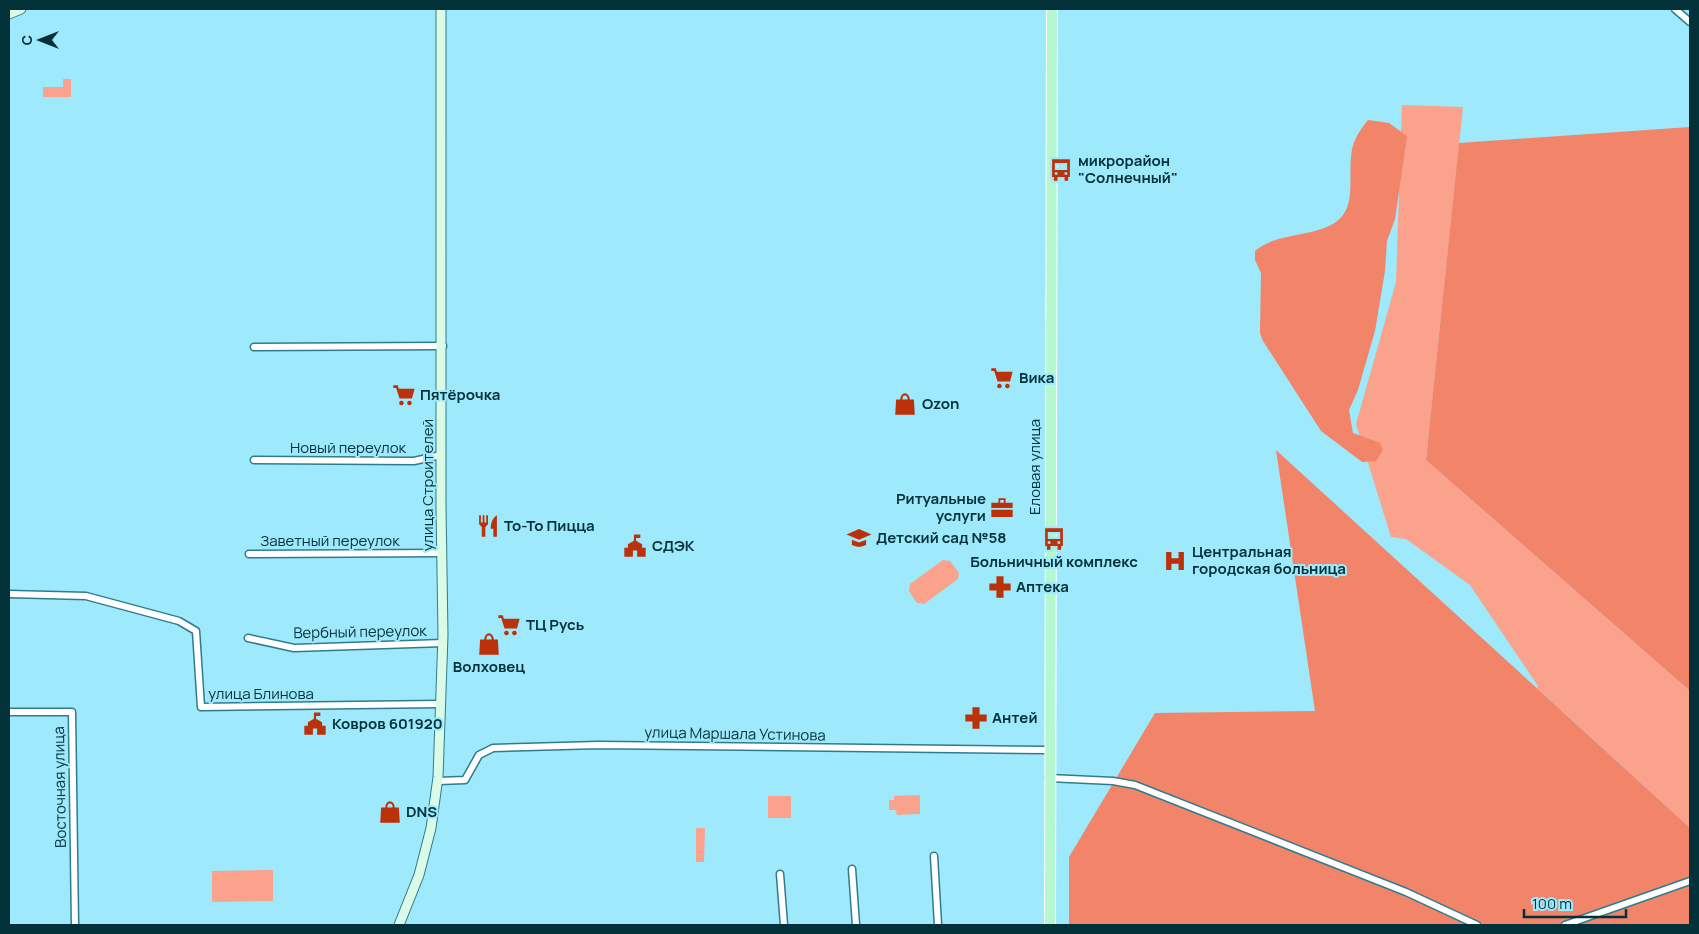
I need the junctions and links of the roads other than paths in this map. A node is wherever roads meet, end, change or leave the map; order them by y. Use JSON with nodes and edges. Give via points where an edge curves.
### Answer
{"nodes":[{"id":1,"x":21,"y":9,"type":"edge"},
{"id":2,"x":441,"y":9,"type":"edge"},
{"id":3,"x":1052,"y":9,"type":"edge"},
{"id":4,"x":1675,"y":9,"type":"edge"},
{"id":5,"x":9,"y":14,"type":"edge"},
{"id":6,"x":1690,"y":22,"type":"edge"},
{"id":7,"x":443,"y":346,"type":"junction"},
{"id":8,"x":254,"y":347,"type":"dead end"},
{"id":9,"x":441,"y":455,"type":"junction"},
{"id":10,"x":254,"y":460,"type":"dead end"},
{"id":11,"x":442,"y":553,"type":"junction"},
{"id":12,"x":249,"y":554,"type":"dead end"},
{"id":13,"x":9,"y":594,"type":"edge"},
{"id":14,"x":248,"y":638,"type":"dead end"},
{"id":15,"x":443,"y":643,"type":"junction"},
{"id":16,"x":439,"y":704,"type":"junction"},
{"id":17,"x":9,"y":712,"type":"edge"},
{"id":18,"x":1049,"y":750,"type":"junction"},
{"id":19,"x":1049,"y":778,"type":"junction"},
{"id":20,"x":438,"y":781,"type":"junction"},
{"id":21,"x":934,"y":856,"type":"dead end"},
{"id":22,"x":852,"y":869,"type":"dead end"},
{"id":23,"x":780,"y":874,"type":"dead end"},
{"id":24,"x":1690,"y":880,"type":"edge"},
{"id":25,"x":75,"y":925,"type":"edge"},
{"id":26,"x":399,"y":925,"type":"edge"},
{"id":27,"x":784,"y":925,"type":"edge"},
{"id":28,"x":856,"y":925,"type":"edge"},
{"id":29,"x":938,"y":925,"type":"edge"},
{"id":30,"x":1050,"y":925,"type":"edge"},
{"id":31,"x":1477,"y":925,"type":"edge"},
{"id":32,"x":1565,"y":925,"type":"edge"}],
"edges":[{"from":1,"to":5,"type":"main road"},
{"from":2,"to":7,"type":"main road","name":"улица Строителей"},
{"from":3,"to":18,"type":"main road","name":"Еловая улица"},
{"from":4,"to":6,"type":"street"},
{"from":7,"to":8,"type":"street"},
{"from":7,"to":9,"type":"main road","name":"улица Строителей"},
{"from":9,"to":10,"type":"street","name":"Новый переулок","via":[[414,461]]},
{"from":9,"to":11,"type":"main road","name":"улица Строителей"},
{"from":11,"to":12,"type":"street","name":"Заветный переулок"},
{"from":11,"to":15,"type":"main road","name":"улица Строителей"},
{"from":13,"to":16,"type":"street","name":"улица Блинова","via":[[86,596],[179,621],[196,631],[201,707]]},
{"from":14,"to":15,"type":"street","name":"Вербный переулок","via":[[294,648]]},
{"from":15,"to":16,"type":"main road","name":"улица Строителей"},
{"from":16,"to":20,"type":"main road","name":"улица Строителей"},
{"from":17,"to":25,"type":"street","name":"Восточная улица","via":[[72,712]]},
{"from":18,"to":19,"type":"main road","name":"Еловая улица"},
{"from":18,"to":20,"type":"street","name":"улица Маршала Устинова","via":[[598,745],[493,748],[479,755],[465,780]]},
{"from":19,"to":30,"type":"main road","name":"Еловая улица"},
{"from":19,"to":31,"type":"street","via":[[1135,785],[1406,892]]},
{"from":20,"to":26,"type":"main road","name":"улица Строителей","via":[[419,875]]},
{"from":21,"to":29,"type":"street"},
{"from":22,"to":28,"type":"street"},
{"from":23,"to":27,"type":"street"},
{"from":24,"to":32,"type":"street"}]}
